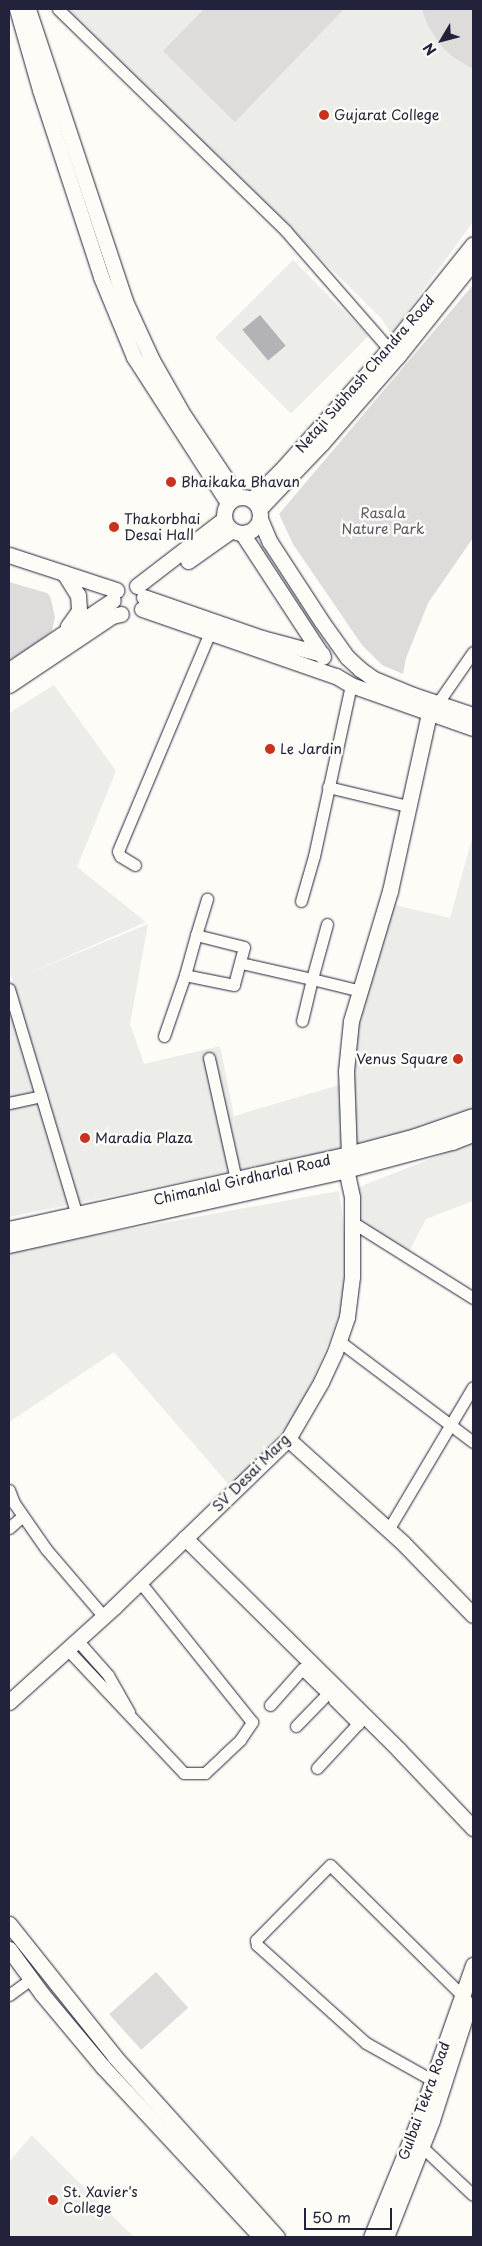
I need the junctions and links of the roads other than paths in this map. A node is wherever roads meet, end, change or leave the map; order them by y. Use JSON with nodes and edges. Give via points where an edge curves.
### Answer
{"nodes":[{"id":1,"x":17,"y":9,"type":"edge"},
{"id":2,"x":28,"y":9,"type":"edge"},
{"id":3,"x":50,"y":9,"type":"edge"},
{"id":4,"x":58,"y":9,"type":"edge"},
{"id":5,"x":92,"y":43,"type":"junction"},
{"id":6,"x":473,"y":244,"type":"edge"},
{"id":7,"x":473,"y":262,"type":"edge"},
{"id":8,"x":389,"y":349,"type":"junction"},
{"id":9,"x":248,"y":505,"type":"junction"},
{"id":10,"x":233,"y":527,"type":"junction"},
{"id":11,"x":9,"y":555,"type":"edge"},
{"id":12,"x":64,"y":573,"type":"junction"},
{"id":13,"x":114,"y":595,"type":"junction"},
{"id":14,"x":141,"y":596,"type":"junction"},
{"id":15,"x":121,"y":614,"type":"junction"},
{"id":16,"x":209,"y":634,"type":"junction"},
{"id":17,"x":58,"y":638,"type":"junction"},
{"id":18,"x":473,"y":652,"type":"edge"},
{"id":19,"x":322,"y":654,"type":"junction"},
{"id":20,"x":9,"y":670,"type":"edge"},
{"id":21,"x":336,"y":676,"type":"junction"},
{"id":22,"x":9,"y":685,"type":"edge"},
{"id":23,"x":351,"y":685,"type":"junction"},
{"id":24,"x":433,"y":708,"type":"junction"},
{"id":25,"x":473,"y":715,"type":"edge"},
{"id":26,"x":473,"y":728,"type":"edge"},
{"id":27,"x":328,"y":787,"type":"junction"},
{"id":28,"x":408,"y":806,"type":"junction"},
{"id":29,"x":135,"y":865,"type":"dead end"},
{"id":30,"x":207,"y":899,"type":"dead end"},
{"id":31,"x":301,"y":901,"type":"dead end"},
{"id":32,"x":327,"y":924,"type":"dead end"},
{"id":33,"x":196,"y":935,"type":"junction"},
{"id":34,"x":241,"y":963,"type":"junction"},
{"id":35,"x":185,"y":974,"type":"junction"},
{"id":36,"x":312,"y":979,"type":"junction"},
{"id":37,"x":9,"y":989,"type":"edge"},
{"id":38,"x":361,"y":990,"type":"junction"},
{"id":39,"x":302,"y":1021,"type":"dead end"},
{"id":40,"x":164,"y":1036,"type":"dead end"},
{"id":41,"x":209,"y":1058,"type":"dead end"},
{"id":42,"x":41,"y":1096,"type":"junction"},
{"id":43,"x":9,"y":1103,"type":"edge"},
{"id":44,"x":473,"y":1118,"type":"edge"},
{"id":45,"x":473,"y":1132,"type":"edge"},
{"id":46,"x":347,"y":1163,"type":"junction"},
{"id":47,"x":236,"y":1180,"type":"junction"},
{"id":48,"x":77,"y":1216,"type":"junction"},
{"id":49,"x":352,"y":1222,"type":"junction"},
{"id":50,"x":9,"y":1231,"type":"edge"},
{"id":51,"x":9,"y":1244,"type":"edge"},
{"id":52,"x":473,"y":1298,"type":"edge"},
{"id":53,"x":339,"y":1341,"type":"junction"},
{"id":54,"x":473,"y":1386,"type":"edge"},
{"id":55,"x":452,"y":1426,"type":"junction"},
{"id":56,"x":288,"y":1439,"type":"junction"},
{"id":57,"x":473,"y":1442,"type":"edge"},
{"id":58,"x":9,"y":1490,"type":"edge"},
{"id":59,"x":23,"y":1516,"type":"junction"},
{"id":60,"x":9,"y":1528,"type":"edge"},
{"id":61,"x":388,"y":1530,"type":"junction"},
{"id":62,"x":185,"y":1538,"type":"junction"},
{"id":63,"x":140,"y":1582,"type":"junction"},
{"id":64,"x":473,"y":1615,"type":"edge"},
{"id":65,"x":104,"y":1617,"type":"junction"},
{"id":66,"x":72,"y":1645,"type":"junction"},
{"id":67,"x":306,"y":1665,"type":"junction"},
{"id":68,"x":332,"y":1693,"type":"junction"},
{"id":69,"x":9,"y":1702,"type":"edge"},
{"id":70,"x":270,"y":1705,"type":"dead end"},
{"id":71,"x":362,"y":1720,"type":"junction"},
{"id":72,"x":296,"y":1726,"type":"dead end"},
{"id":73,"x":317,"y":1768,"type":"dead end"},
{"id":74,"x":473,"y":1828,"type":"edge"},
{"id":75,"x":9,"y":1924,"type":"edge"},
{"id":76,"x":9,"y":1949,"type":"edge"},
{"id":77,"x":473,"y":1964,"type":"edge"},
{"id":78,"x":31,"y":1978,"type":"junction"},
{"id":79,"x":9,"y":1995,"type":"edge"},
{"id":80,"x":469,"y":1998,"type":"edge"},
{"id":81,"x":432,"y":2080,"type":"junction"},
{"id":82,"x":420,"y":2146,"type":"junction"},
{"id":83,"x":473,"y":2195,"type":"edge"},
{"id":84,"x":389,"y":2236,"type":"edge"},
{"id":85,"x":261,"y":2237,"type":"edge"},
{"id":86,"x":277,"y":2237,"type":"edge"},
{"id":87,"x":371,"y":2237,"type":"edge"}],
"edges":[{"from":1,"to":9,"type":"main road","via":[[101,278],[134,358]]},
{"from":2,"to":9,"type":"main road","via":[[125,301],[152,360],[184,416]]},
{"from":3,"to":5,"type":"street"},
{"from":4,"to":5,"type":"street"},
{"from":5,"to":8,"type":"street","via":[[286,231]]},
{"from":6,"to":8,"type":"main road","name":"Netaji Subhash Chandra Road"},
{"from":7,"to":9,"type":"main road","name":"Netaji Subhash Chandra Road","via":[[398,356],[322,443]]},
{"from":8,"to":9,"type":"main road","name":"Netaji Subhash Chandra Road"},
{"from":9,"to":10,"type":"main road","via":[[225,508]]},
{"from":9,"to":10,"type":"main road","via":[[254,529]]},
{"from":9,"to":24,"type":"main road","via":[[347,657],[374,679]]},
{"from":10,"to":14,"type":"main road"},
{"from":10,"to":19,"type":"main road"},
{"from":11,"to":12,"type":"main road"},
{"from":12,"to":13,"type":"main road"},
{"from":12,"to":17,"type":"main road","via":[[78,594],[80,611]]},
{"from":13,"to":14,"type":"main road","via":[[128,584]]},
{"from":13,"to":15,"type":"main road"},
{"from":13,"to":17,"type":"main road"},
{"from":14,"to":15,"type":"main road","via":[[134,615]]},
{"from":14,"to":16,"type":"main road"},
{"from":14,"to":19,"type":"main road","via":[[262,638]]},
{"from":15,"to":22,"type":"main road","via":[[112,616]]},
{"from":16,"to":21,"type":"main road"},
{"from":16,"to":29,"type":"street","via":[[118,851],[120,856]]},
{"from":17,"to":20,"type":"main road"},
{"from":18,"to":24,"type":"street"},
{"from":19,"to":21,"type":"main road"},
{"from":21,"to":23,"type":"main road"},
{"from":23,"to":24,"type":"main road"},
{"from":23,"to":27,"type":"street"},
{"from":24,"to":25,"type":"main road"},
{"from":24,"to":26,"type":"main road"},
{"from":24,"to":28,"type":"main road","name":"SV Desai Marg"},
{"from":27,"to":28,"type":"street"},
{"from":27,"to":31,"type":"street"},
{"from":28,"to":38,"type":"main road","name":"SV Desai Marg","via":[[390,891]]},
{"from":30,"to":33,"type":"street"},
{"from":32,"to":36,"type":"street"},
{"from":33,"to":34,"type":"street","via":[[244,947]]},
{"from":33,"to":35,"type":"street"},
{"from":34,"to":35,"type":"street","via":[[234,985]]},
{"from":34,"to":36,"type":"street"},
{"from":35,"to":40,"type":"street"},
{"from":36,"to":38,"type":"street"},
{"from":36,"to":39,"type":"street"},
{"from":37,"to":42,"type":"street"},
{"from":38,"to":46,"type":"main road","name":"SV Desai Marg","via":[[351,1021],[346,1071]]},
{"from":41,"to":47,"type":"street"},
{"from":42,"to":43,"type":"street"},
{"from":42,"to":48,"type":"street"},
{"from":44,"to":46,"type":"main road","name":"Chimanlal Girdharlal Road"},
{"from":45,"to":46,"type":"main road","name":"Chimanlal Girdharlal Road","via":[[443,1144]]},
{"from":46,"to":47,"type":"main road","name":"Chimanlal Girdharlal Road"},
{"from":46,"to":49,"type":"main road","name":"SV Desai Marg"},
{"from":46,"to":51,"type":"main road","name":"Chimanlal Girdharlal Road"},
{"from":47,"to":48,"type":"main road","name":"Chimanlal Girdharlal Road"},
{"from":48,"to":50,"type":"main road","name":"Chimanlal Girdharlal Road"},
{"from":49,"to":52,"type":"street"},
{"from":49,"to":53,"type":"main road","name":"SV Desai Marg","via":[[352,1277],[347,1317]]},
{"from":53,"to":55,"type":"street"},
{"from":53,"to":56,"type":"main road","name":"SV Desai Marg","via":[[321,1382]]},
{"from":54,"to":55,"type":"street"},
{"from":55,"to":57,"type":"street"},
{"from":55,"to":61,"type":"street"},
{"from":56,"to":61,"type":"main road"},
{"from":56,"to":62,"type":"main road","name":"SV Desai Marg"},
{"from":58,"to":59,"type":"street"},
{"from":59,"to":60,"type":"street"},
{"from":59,"to":65,"type":"street","via":[[46,1549]]},
{"from":61,"to":64,"type":"main road"},
{"from":62,"to":63,"type":"main road","name":"SV Desai Marg"},
{"from":62,"to":67,"type":"main road"},
{"from":63,"to":65,"type":"main road","name":"SV Desai Marg"},
{"from":63,"to":66,"type":"street","via":[[252,1722],[240,1740],[205,1773],[184,1773],[133,1720],[108,1675]]},
{"from":65,"to":66,"type":"main road","name":"SV Desai Marg"},
{"from":66,"to":69,"type":"main road","name":"SV Desai Marg"},
{"from":67,"to":68,"type":"main road"},
{"from":67,"to":70,"type":"street"},
{"from":68,"to":71,"type":"main road"},
{"from":68,"to":72,"type":"street"},
{"from":71,"to":73,"type":"street"},
{"from":71,"to":74,"type":"main road"},
{"from":75,"to":86,"type":"main road","via":[[116,2057]]},
{"from":76,"to":78,"type":"main road"},
{"from":77,"to":80,"type":"main road","name":"Gulbai Tekra Road"},
{"from":78,"to":79,"type":"street"},
{"from":78,"to":85,"type":"main road","via":[[103,2067]]},
{"from":80,"to":81,"type":"main road","name":"Gulbai Tekra Road"},
{"from":80,"to":81,"type":"street","via":[[330,1865],[256,1940],[257,1945],[366,2043]]},
{"from":80,"to":82,"type":"main road","name":"Gulbai Tekra Road","via":[[432,2120]]},
{"from":81,"to":87,"type":"main road","name":"Gulbai Tekra Road"},
{"from":82,"to":83,"type":"street"},
{"from":82,"to":84,"type":"main road","name":"Gulbai Tekra Road"}]}
